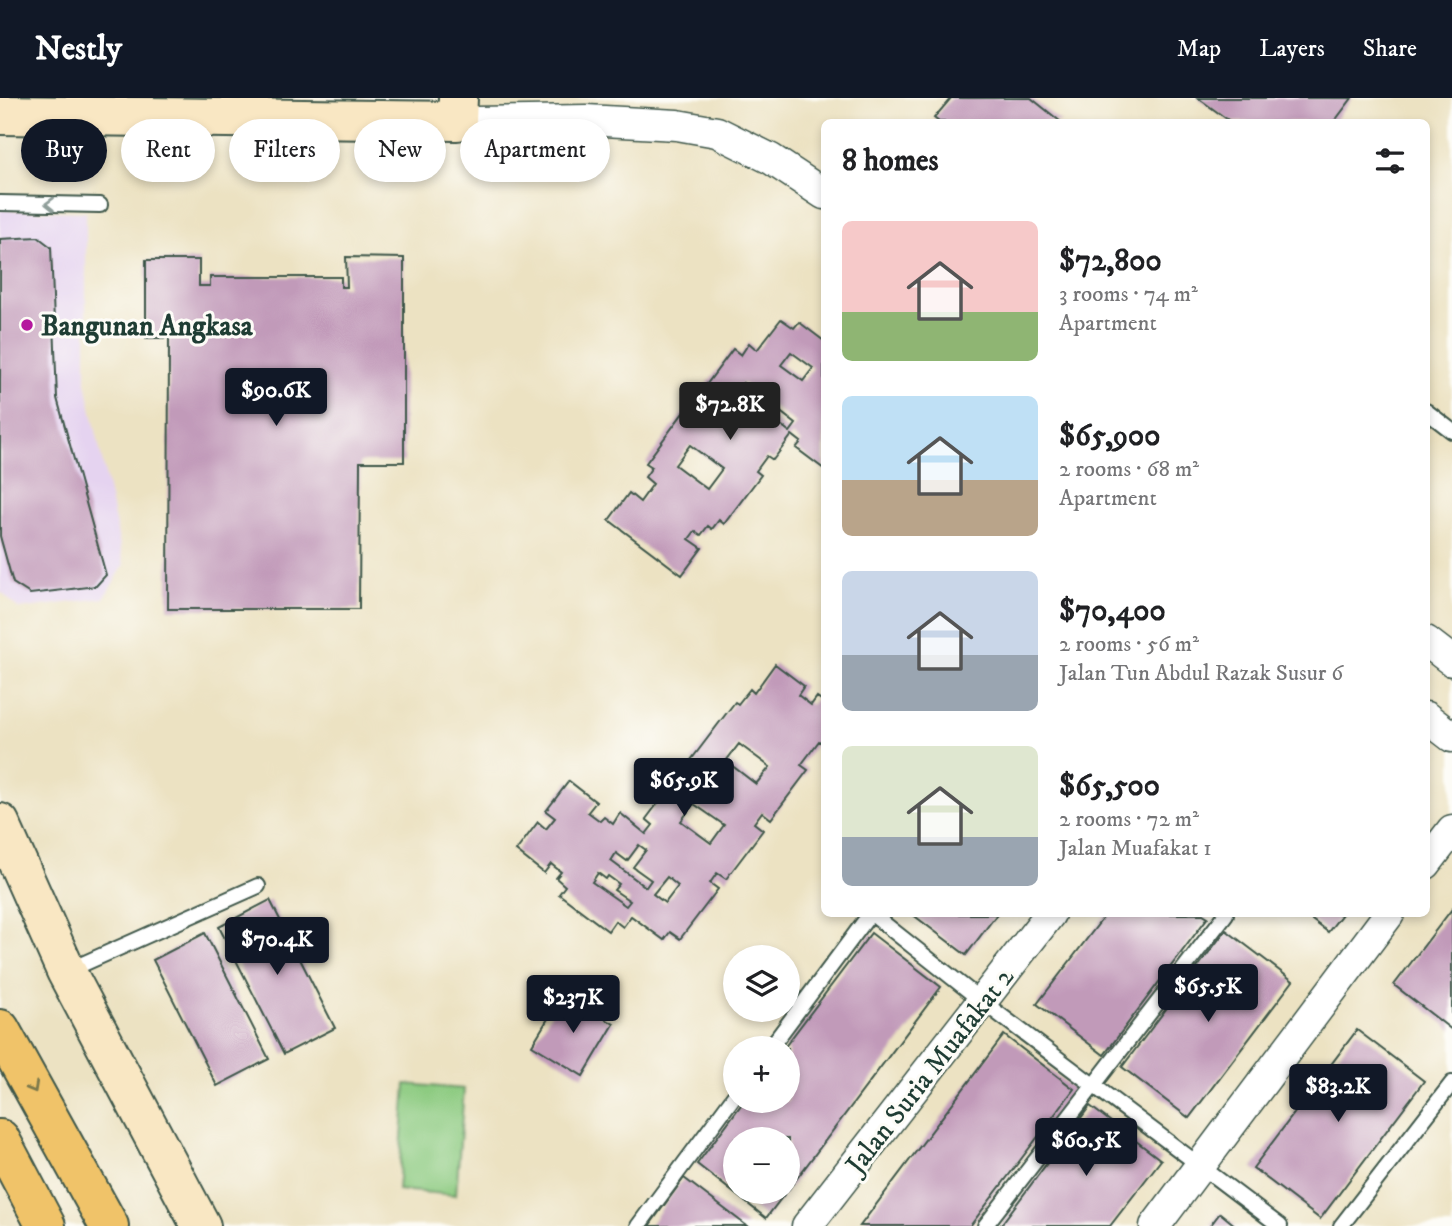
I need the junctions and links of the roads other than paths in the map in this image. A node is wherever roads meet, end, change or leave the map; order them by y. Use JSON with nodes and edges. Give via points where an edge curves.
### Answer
{"nodes":[{"id":1,"x":457,"y":109,"type":"edge"},
{"id":2,"x":0,"y":115,"type":"edge"},
{"id":3,"x":821,"y":192,"type":"edge"},
{"id":4,"x":0,"y":202,"type":"edge"},
{"id":5,"x":100,"y":205,"type":"dead end"},
{"id":6,"x":1430,"y":414,"type":"edge"},
{"id":7,"x":1452,"y":431,"type":"edge"},
{"id":8,"x":1430,"y":645,"type":"edge"},
{"id":9,"x":1452,"y":661,"type":"edge"},
{"id":10,"x":1430,"y":720,"type":"edge"},
{"id":11,"x":1452,"y":737,"type":"edge"},
{"id":12,"x":0,"y":823,"type":"edge"},
{"id":13,"x":1452,"y":830,"type":"edge"},
{"id":14,"x":1430,"y":859,"type":"edge"},
{"id":15,"x":258,"y":886,"type":"dead end"},
{"id":16,"x":869,"y":917,"type":"edge"},
{"id":17,"x":875,"y":917,"type":"edge"},
{"id":18,"x":1048,"y":917,"type":"edge"},
{"id":19,"x":1224,"y":917,"type":"edge"},
{"id":20,"x":1387,"y":917,"type":"edge"},
{"id":21,"x":66,"y":971,"type":"junction"},
{"id":22,"x":983,"y":1002,"type":"junction"},
{"id":23,"x":0,"y":1029,"type":"edge"},
{"id":24,"x":779,"y":1036,"type":"edge"},
{"id":25,"x":1452,"y":1083,"type":"edge"},
{"id":26,"x":1093,"y":1085,"type":"junction"},
{"id":27,"x":723,"y":1111,"type":"edge"},
{"id":28,"x":0,"y":1139,"type":"edge"},
{"id":29,"x":1200,"y":1165,"type":"junction"},
{"id":30,"x":46,"y":1226,"type":"edge"},
{"id":31,"x":109,"y":1226,"type":"edge"},
{"id":32,"x":201,"y":1226,"type":"edge"},
{"id":33,"x":638,"y":1226,"type":"edge"},
{"id":34,"x":807,"y":1226,"type":"edge"},
{"id":35,"x":985,"y":1226,"type":"edge"},
{"id":36,"x":1155,"y":1226,"type":"edge"},
{"id":37,"x":1280,"y":1226,"type":"edge"},
{"id":38,"x":1341,"y":1226,"type":"edge"}],
"edges":[{"from":1,"to":2,"type":"street"},
{"from":1,"to":3,"type":"street","via":[[495,121],[586,120],[717,132],[771,159]]},
{"from":5,"to":4,"type":"lane","one_way":true},
{"from":6,"to":7,"type":"lane"},
{"from":8,"to":9,"type":"street"},
{"from":10,"to":11,"type":"street"},
{"from":12,"to":21,"type":"street"},
{"from":13,"to":14,"type":"street"},
{"from":15,"to":21,"type":"lane"},
{"from":16,"to":24,"type":"lane"},
{"from":17,"to":22,"type":"lane"},
{"from":18,"to":22,"type":"street","name":"Jalan Suria Muafakat 2"},
{"from":19,"to":26,"type":"lane"},
{"from":20,"to":29,"type":"street"},
{"from":21,"to":32,"type":"street"},
{"from":22,"to":26,"type":"lane"},
{"from":22,"to":34,"type":"street","name":"Jalan Suria Muafakat 2"},
{"from":23,"to":31,"type":"highway","one_way":true},
{"from":25,"to":38,"type":"lane"},
{"from":26,"to":29,"type":"lane"},
{"from":26,"to":35,"type":"lane"},
{"from":27,"to":33,"type":"lane"},
{"from":28,"to":30,"type":"highway"},
{"from":29,"to":36,"type":"street"},
{"from":29,"to":37,"type":"lane"}]}
